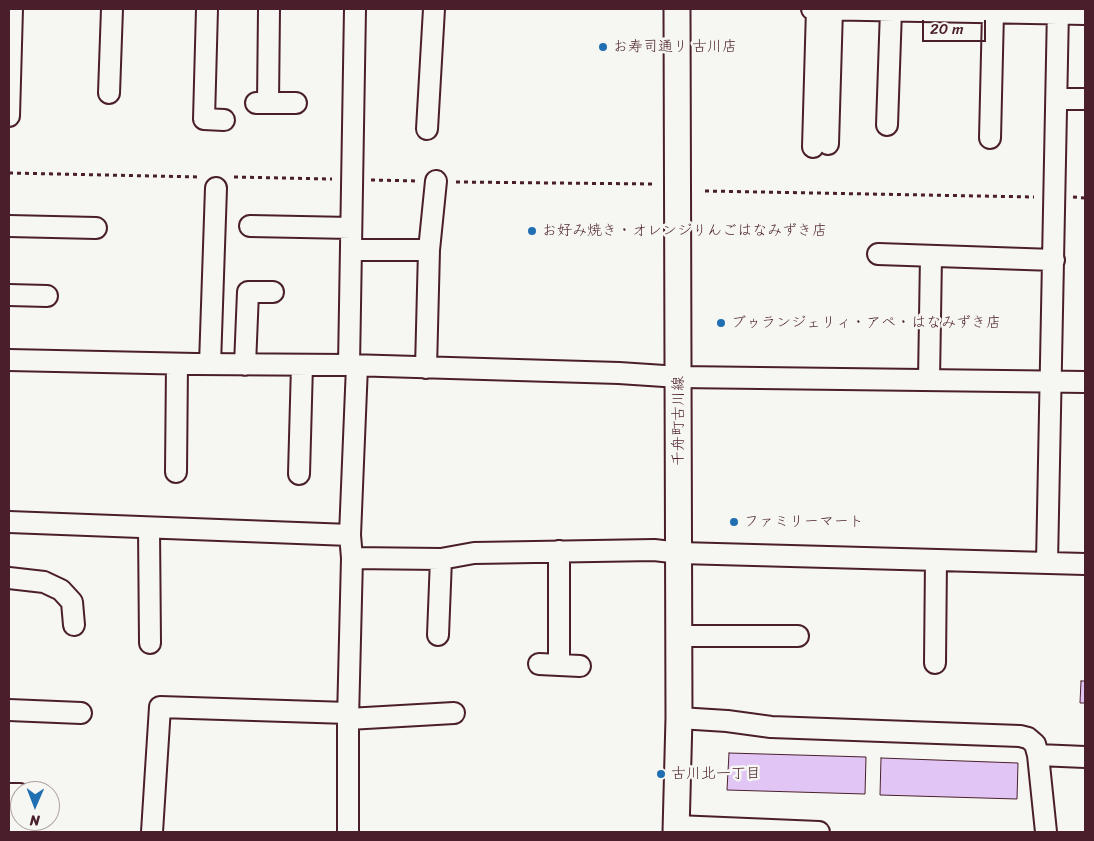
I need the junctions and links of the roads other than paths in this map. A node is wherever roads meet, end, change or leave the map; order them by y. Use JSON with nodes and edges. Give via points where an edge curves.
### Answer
{"nodes":[{"id":1,"x":12,"y":9,"type":"edge"},
{"id":2,"x":112,"y":9,"type":"edge"},
{"id":3,"x":207,"y":9,"type":"edge"},
{"id":4,"x":269,"y":9,"type":"edge"},
{"id":5,"x":355,"y":9,"type":"edge"},
{"id":6,"x":434,"y":9,"type":"edge"},
{"id":7,"x":677,"y":9,"type":"edge"},
{"id":8,"x":812,"y":9,"type":"edge"},
{"id":9,"x":817,"y":9,"type":"edge"},
{"id":10,"x":832,"y":9,"type":"edge"},
{"id":11,"x":891,"y":10,"type":"junction"},
{"id":12,"x":1058,"y":11,"type":"edge"},
{"id":13,"x":993,"y":12,"type":"junction"},
{"id":14,"x":1085,"y":14,"type":"edge"},
{"id":15,"x":109,"y":93,"type":"dead end"},
{"id":16,"x":1056,"y":98,"type":"junction"},
{"id":17,"x":1085,"y":99,"type":"edge"},
{"id":18,"x":296,"y":103,"type":"dead end"},
{"id":19,"x":9,"y":116,"type":"edge"},
{"id":20,"x":224,"y":120,"type":"dead end"},
{"id":21,"x":887,"y":125,"type":"dead end"},
{"id":22,"x":427,"y":129,"type":"dead end"},
{"id":23,"x":990,"y":138,"type":"dead end"},
{"id":24,"x":436,"y":181,"type":"dead end"},
{"id":25,"x":216,"y":188,"type":"dead end"},
{"id":26,"x":9,"y":226,"type":"edge"},
{"id":27,"x":250,"y":226,"type":"dead end"},
{"id":28,"x":96,"y":228,"type":"dead end"},
{"id":29,"x":351,"y":228,"type":"junction"},
{"id":30,"x":351,"y":250,"type":"junction"},
{"id":31,"x":429,"y":250,"type":"junction"},
{"id":32,"x":878,"y":254,"type":"dead end"},
{"id":33,"x":931,"y":256,"type":"junction"},
{"id":34,"x":1054,"y":260,"type":"junction"},
{"id":35,"x":273,"y":292,"type":"dead end"},
{"id":36,"x":9,"y":294,"type":"edge"},
{"id":37,"x":47,"y":296,"type":"dead end"},
{"id":38,"x":9,"y":360,"type":"edge"},
{"id":39,"x":177,"y":364,"type":"junction"},
{"id":40,"x":210,"y":364,"type":"junction"},
{"id":41,"x":245,"y":365,"type":"junction"},
{"id":42,"x":302,"y":365,"type":"junction"},
{"id":43,"x":353,"y":366,"type":"junction"},
{"id":44,"x":426,"y":368,"type":"junction"},
{"id":45,"x":679,"y":377,"type":"junction"},
{"id":46,"x":929,"y":380,"type":"junction"},
{"id":47,"x":1051,"y":382,"type":"junction"},
{"id":48,"x":1085,"y":382,"type":"edge"},
{"id":49,"x":176,"y":472,"type":"dead end"},
{"id":50,"x":299,"y":474,"type":"dead end"},
{"id":51,"x":9,"y":522,"type":"edge"},
{"id":52,"x":149,"y":528,"type":"junction"},
{"id":53,"x":350,"y":534,"type":"junction"},
{"id":54,"x":559,"y":551,"type":"junction"},
{"id":55,"x":680,"y":553,"type":"junction"},
{"id":56,"x":352,"y":558,"type":"junction"},
{"id":57,"x":441,"y":559,"type":"junction"},
{"id":58,"x":936,"y":560,"type":"junction"},
{"id":59,"x":1047,"y":563,"type":"junction"},
{"id":60,"x":1085,"y":564,"type":"edge"},
{"id":61,"x":9,"y":578,"type":"edge"},
{"id":62,"x":74,"y":625,"type":"dead end"},
{"id":63,"x":438,"y":635,"type":"dead end"},
{"id":64,"x":679,"y":636,"type":"junction"},
{"id":65,"x":798,"y":636,"type":"dead end"},
{"id":66,"x":150,"y":644,"type":"dead end"},
{"id":67,"x":935,"y":662,"type":"dead end"},
{"id":68,"x":539,"y":664,"type":"dead end"},
{"id":69,"x":559,"y":665,"type":"junction"},
{"id":70,"x":580,"y":666,"type":"dead end"},
{"id":71,"x":9,"y":710,"type":"edge"},
{"id":72,"x":81,"y":713,"type":"dead end"},
{"id":73,"x":454,"y":713,"type":"dead end"},
{"id":74,"x":348,"y":716,"type":"junction"},
{"id":75,"x":680,"y":718,"type":"junction"},
{"id":76,"x":1038,"y":755,"type":"junction"},
{"id":77,"x":1085,"y":757,"type":"edge"},
{"id":78,"x":676,"y":829,"type":"edge"},
{"id":79,"x":152,"y":832,"type":"edge"},
{"id":80,"x":348,"y":832,"type":"edge"},
{"id":81,"x":819,"y":832,"type":"edge"},
{"id":82,"x":1046,"y":832,"type":"edge"}],
"edges":[{"from":1,"to":19,"type":"street"},
{"from":2,"to":15,"type":"street"},
{"from":3,"to":20,"type":"street","via":[[204,120]]},
{"from":4,"to":18,"type":"street","via":[[262,103]]},
{"from":5,"to":29,"type":"street"},
{"from":6,"to":22,"type":"street"},
{"from":7,"to":45,"type":"street","name":"千舟町古川線"},
{"from":8,"to":9,"type":"street"},
{"from":9,"to":10,"type":"street"},
{"from":9,"to":10,"type":"street","via":[[820,146]]},
{"from":10,"to":11,"type":"street"},
{"from":11,"to":13,"type":"street"},
{"from":11,"to":21,"type":"street"},
{"from":12,"to":13,"type":"street"},
{"from":12,"to":14,"type":"street"},
{"from":12,"to":16,"type":"street"},
{"from":13,"to":23,"type":"street"},
{"from":16,"to":17,"type":"street"},
{"from":16,"to":34,"type":"street"},
{"from":24,"to":31,"type":"street"},
{"from":25,"to":40,"type":"street"},
{"from":26,"to":28,"type":"street"},
{"from":27,"to":29,"type":"street"},
{"from":29,"to":30,"type":"street"},
{"from":30,"to":31,"type":"street"},
{"from":30,"to":43,"type":"street"},
{"from":31,"to":44,"type":"street"},
{"from":32,"to":33,"type":"street"},
{"from":33,"to":34,"type":"street"},
{"from":33,"to":46,"type":"street"},
{"from":34,"to":47,"type":"street"},
{"from":35,"to":41,"type":"street","via":[[248,292]]},
{"from":36,"to":37,"type":"street"},
{"from":38,"to":39,"type":"street"},
{"from":39,"to":40,"type":"street"},
{"from":39,"to":49,"type":"street"},
{"from":40,"to":41,"type":"street"},
{"from":41,"to":42,"type":"street"},
{"from":42,"to":43,"type":"street"},
{"from":42,"to":50,"type":"street"},
{"from":43,"to":44,"type":"street"},
{"from":43,"to":53,"type":"street"},
{"from":44,"to":45,"type":"street"},
{"from":45,"to":46,"type":"street"},
{"from":45,"to":55,"type":"street","name":"千舟町古川線"},
{"from":46,"to":47,"type":"street"},
{"from":47,"to":48,"type":"street"},
{"from":47,"to":59,"type":"street"},
{"from":51,"to":52,"type":"street"},
{"from":52,"to":53,"type":"street"},
{"from":52,"to":66,"type":"street"},
{"from":53,"to":56,"type":"street"},
{"from":54,"to":55,"type":"street","via":[[654,550]]},
{"from":54,"to":57,"type":"street","via":[[474,553]]},
{"from":54,"to":69,"type":"street"},
{"from":55,"to":58,"type":"street"},
{"from":55,"to":64,"type":"street","name":"千舟町古川線"},
{"from":56,"to":57,"type":"street"},
{"from":56,"to":74,"type":"street"},
{"from":57,"to":63,"type":"street"},
{"from":58,"to":59,"type":"street"},
{"from":58,"to":67,"type":"street"},
{"from":59,"to":60,"type":"street"},
{"from":61,"to":62,"type":"street","via":[[44,582],[61,590],[72,602]]},
{"from":64,"to":65,"type":"street"},
{"from":64,"to":75,"type":"street","name":"千舟町古川線"},
{"from":68,"to":69,"type":"street"},
{"from":69,"to":70,"type":"street"},
{"from":71,"to":72,"type":"street"},
{"from":73,"to":74,"type":"street"},
{"from":74,"to":79,"type":"street","via":[[160,708]]},
{"from":74,"to":80,"type":"street"},
{"from":75,"to":76,"type":"street","via":[[771,727],[1020,736],[1035,744]]},
{"from":75,"to":78,"type":"street","name":"千舟町古川線"},
{"from":76,"to":77,"type":"street"},
{"from":76,"to":82,"type":"street"},
{"from":78,"to":81,"type":"street"}]}
